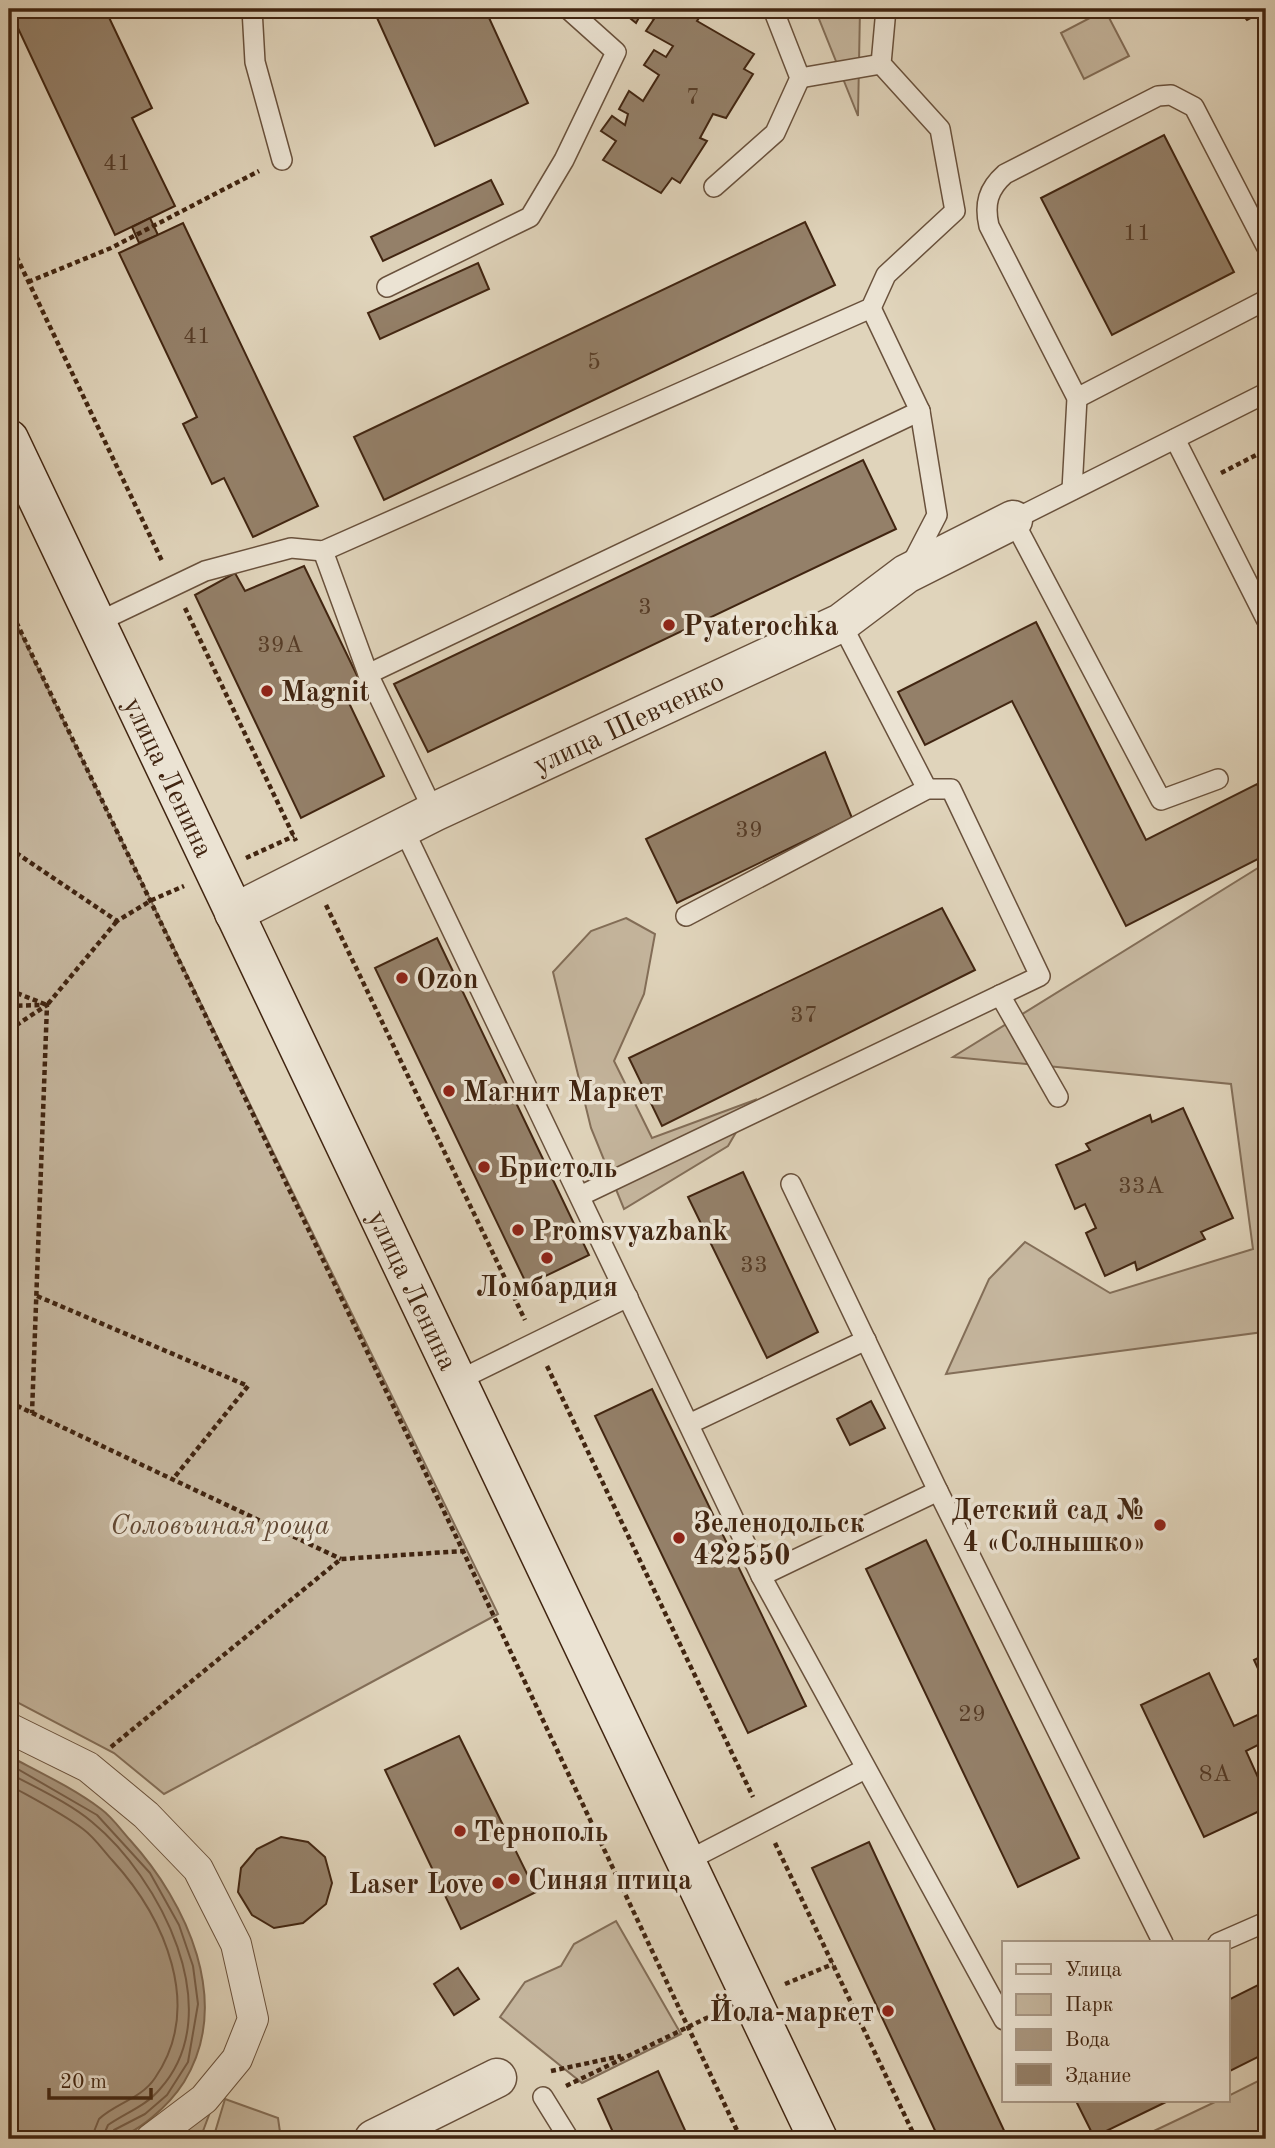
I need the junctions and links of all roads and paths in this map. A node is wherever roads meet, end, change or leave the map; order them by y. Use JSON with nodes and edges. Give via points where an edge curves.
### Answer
{"nodes":[{"id":1,"x":253,"y":9,"type":"edge"},
{"id":2,"x":568,"y":9,"type":"edge"},
{"id":3,"x":773,"y":9,"type":"edge"},
{"id":4,"x":886,"y":9,"type":"edge"},
{"id":5,"x":881,"y":64,"type":"junction"},
{"id":6,"x":800,"y":78,"type":"junction"},
{"id":7,"x":282,"y":160,"type":"joint"},
{"id":8,"x":714,"y":187,"type":"dead end"},
{"id":9,"x":9,"y":241,"type":"edge"},
{"id":10,"x":1266,"y":246,"type":"edge"},
{"id":11,"x":28,"y":282,"type":"junction"},
{"id":12,"x":387,"y":286,"type":"dead end"},
{"id":13,"x":1266,"y":300,"type":"edge"},
{"id":14,"x":871,"y":307,"type":"junction"},
{"id":15,"x":1266,"y":393,"type":"edge"},
{"id":16,"x":1077,"y":398,"type":"junction"},
{"id":17,"x":920,"y":411,"type":"junction"},
{"id":18,"x":9,"y":439,"type":"edge"},
{"id":19,"x":1175,"y":439,"type":"junction"},
{"id":20,"x":1266,"y":450,"type":"edge"},
{"id":21,"x":1199,"y":485,"type":"junction"},
{"id":22,"x":1072,"y":490,"type":"junction"},
{"id":23,"x":1013,"y":520,"type":"junction"},
{"id":24,"x":323,"y":551,"type":"junction"},
{"id":25,"x":906,"y":574,"type":"junction"},
{"id":26,"x":174,"y":586,"type":"junction"},
{"id":27,"x":9,"y":607,"type":"edge"},
{"id":28,"x":1266,"y":619,"type":"edge"},
{"id":29,"x":96,"y":623,"type":"junction"},
{"id":30,"x":841,"y":623,"type":"junction"},
{"id":31,"x":368,"y":674,"type":"junction"},
{"id":32,"x":1218,"y":779,"type":"dead end"},
{"id":33,"x":927,"y":789,"type":"junction"},
{"id":34,"x":419,"y":820,"type":"junction"},
{"id":35,"x":294,"y":836,"type":"junction"},
{"id":36,"x":9,"y":848,"type":"edge"},
{"id":37,"x":215,"y":873,"type":"junction"},
{"id":38,"x":311,"y":874,"type":"junction"},
{"id":39,"x":152,"y":900,"type":"junction"},
{"id":40,"x":234,"y":913,"type":"junction"},
{"id":41,"x":686,"y":916,"type":"dead end"},
{"id":42,"x":117,"y":921,"type":"junction"},
{"id":43,"x":9,"y":990,"type":"edge"},
{"id":44,"x":1000,"y":995,"type":"junction"},
{"id":45,"x":47,"y":1004,"type":"junction"},
{"id":46,"x":9,"y":1006,"type":"edge"},
{"id":47,"x":9,"y":1030,"type":"edge"},
{"id":48,"x":1058,"y":1097,"type":"dead end"},
{"id":49,"x":791,"y":1184,"type":"dead end"},
{"id":50,"x":580,"y":1196,"type":"junction"},
{"id":51,"x":37,"y":1296,"type":"junction"},
{"id":52,"x":628,"y":1297,"type":"junction"},
{"id":53,"x":866,"y":1340,"type":"junction"},
{"id":54,"x":536,"y":1342,"type":"junction"},
{"id":55,"x":457,"y":1381,"type":"junction"},
{"id":56,"x":9,"y":1402,"type":"edge"},
{"id":57,"x":32,"y":1413,"type":"junction"},
{"id":58,"x":689,"y":1424,"type":"junction"},
{"id":59,"x":173,"y":1479,"type":"junction"},
{"id":60,"x":938,"y":1491,"type":"junction"},
{"id":61,"x":463,"y":1551,"type":"junction"},
{"id":62,"x":341,"y":1559,"type":"junction"},
{"id":63,"x":761,"y":1576,"type":"junction"},
{"id":64,"x":9,"y":1728,"type":"edge"},
{"id":65,"x":88,"y":1767,"type":"junction"},
{"id":66,"x":865,"y":1769,"type":"junction"},
{"id":67,"x":764,"y":1821,"type":"junction"},
{"id":68,"x":685,"y":1861,"type":"junction"},
{"id":69,"x":1266,"y":1922,"type":"edge"},
{"id":70,"x":1162,"y":1941,"type":"edge"},
{"id":71,"x":1223,"y":1941,"type":"edge"},
{"id":72,"x":1002,"y":2016,"type":"edge"},
{"id":73,"x":649,"y":2043,"type":"dead end"},
{"id":74,"x":497,"y":2078,"type":"joint"},
{"id":75,"x":543,"y":2097,"type":"dead end"},
{"id":76,"x":151,"y":2139,"type":"edge"},
{"id":77,"x":373,"y":2139,"type":"edge"},
{"id":78,"x":569,"y":2139,"type":"edge"},
{"id":79,"x":741,"y":2139,"type":"edge"},
{"id":80,"x":818,"y":2139,"type":"edge"},
{"id":81,"x":916,"y":2139,"type":"edge"}],
"edges":[{"from":1,"to":7,"type":"lane","via":[[255,62]]},
{"from":2,"to":12,"type":"lane","via":[[616,52],[564,160],[530,217]]},
{"from":3,"to":6,"type":"lane"},
{"from":4,"to":5,"type":"lane"},
{"from":5,"to":6,"type":"lane"},
{"from":5,"to":14,"type":"lane","via":[[940,129],[955,211],[887,275]]},
{"from":6,"to":8,"type":"lane","via":[[775,133]]},
{"from":7,"to":11,"type":"path","via":[[111,248]]},
{"from":9,"to":11,"type":"path"},
{"from":10,"to":16,"type":"lane","via":[[1194,107],[1171,95],[1158,96],[1005,174],[988,195],[985,211],[989,226]]},
{"from":11,"to":26,"type":"path"},
{"from":13,"to":16,"type":"lane"},
{"from":14,"to":17,"type":"lane"},
{"from":14,"to":24,"type":"lane"},
{"from":15,"to":19,"type":"lane"},
{"from":16,"to":22,"type":"lane"},
{"from":17,"to":25,"type":"lane","via":[[937,515]]},
{"from":17,"to":31,"type":"lane"},
{"from":18,"to":29,"type":"main road","name":"улица Ленина"},
{"from":19,"to":21,"type":"lane"},
{"from":19,"to":22,"type":"lane"},
{"from":20,"to":21,"type":"path"},
{"from":21,"to":28,"type":"lane"},
{"from":22,"to":23,"type":"lane"},
{"from":23,"to":25,"type":"main road","name":"улица Шевченко"},
{"from":23,"to":32,"type":"lane","via":[[1161,800]]},
{"from":24,"to":26,"type":"lane","via":[[291,548],[205,571]]},
{"from":24,"to":31,"type":"lane"},
{"from":25,"to":30,"type":"main road","name":"улица Шевченко"},
{"from":26,"to":29,"type":"lane"},
{"from":26,"to":35,"type":"path"},
{"from":27,"to":39,"type":"path"},
{"from":29,"to":37,"type":"main road","name":"улица Ленина"},
{"from":30,"to":33,"type":"lane"},
{"from":30,"to":34,"type":"main road","name":"улица Шевченко"},
{"from":31,"to":34,"type":"lane"},
{"from":33,"to":41,"type":"lane"},
{"from":33,"to":44,"type":"lane","via":[[951,789],[1040,976]]},
{"from":34,"to":38,"type":"main road","name":"улица Шевченко"},
{"from":34,"to":50,"type":"lane"},
{"from":35,"to":37,"type":"path"},
{"from":35,"to":38,"type":"path"},
{"from":36,"to":42,"type":"path"},
{"from":37,"to":39,"type":"path"},
{"from":37,"to":40,"type":"main road","name":"улица Ленина"},
{"from":38,"to":40,"type":"main road","name":"улица Шевченко"},
{"from":38,"to":54,"type":"path"},
{"from":39,"to":42,"type":"path"},
{"from":39,"to":61,"type":"path"},
{"from":40,"to":55,"type":"main road","name":"улица Ленина"},
{"from":42,"to":45,"type":"path"},
{"from":43,"to":45,"type":"path"},
{"from":44,"to":48,"type":"lane"},
{"from":44,"to":50,"type":"lane"},
{"from":45,"to":46,"type":"path"},
{"from":45,"to":47,"type":"path"},
{"from":45,"to":51,"type":"path"},
{"from":49,"to":53,"type":"lane"},
{"from":50,"to":52,"type":"lane"},
{"from":51,"to":57,"type":"path"},
{"from":51,"to":59,"type":"path","via":[[248,1386]]},
{"from":52,"to":54,"type":"lane"},
{"from":52,"to":58,"type":"lane"},
{"from":53,"to":58,"type":"lane"},
{"from":53,"to":60,"type":"lane"},
{"from":54,"to":55,"type":"lane"},
{"from":54,"to":67,"type":"path"},
{"from":55,"to":68,"type":"main road","name":"улица Ленина"},
{"from":56,"to":57,"type":"path"},
{"from":57,"to":59,"type":"path"},
{"from":58,"to":63,"type":"lane"},
{"from":59,"to":62,"type":"path"},
{"from":60,"to":63,"type":"lane"},
{"from":60,"to":70,"type":"lane"},
{"from":61,"to":62,"type":"path"},
{"from":61,"to":79,"type":"path"},
{"from":62,"to":65,"type":"path"},
{"from":63,"to":66,"type":"lane"},
{"from":64,"to":65,"type":"street"},
{"from":65,"to":76,"type":"street","via":[[146,1815],[198,1869],[236,1944],[253,2018],[237,2059],[204,2099]]},
{"from":66,"to":67,"type":"lane"},
{"from":66,"to":72,"type":"lane"},
{"from":67,"to":68,"type":"lane"},
{"from":67,"to":81,"type":"path"},
{"from":68,"to":80,"type":"main road","name":"улица Ленина"},
{"from":69,"to":71,"type":"lane"},
{"from":73,"to":74,"type":"path","via":[[605,2060]]},
{"from":74,"to":77,"type":"main road"},
{"from":75,"to":78,"type":"lane"}]}
